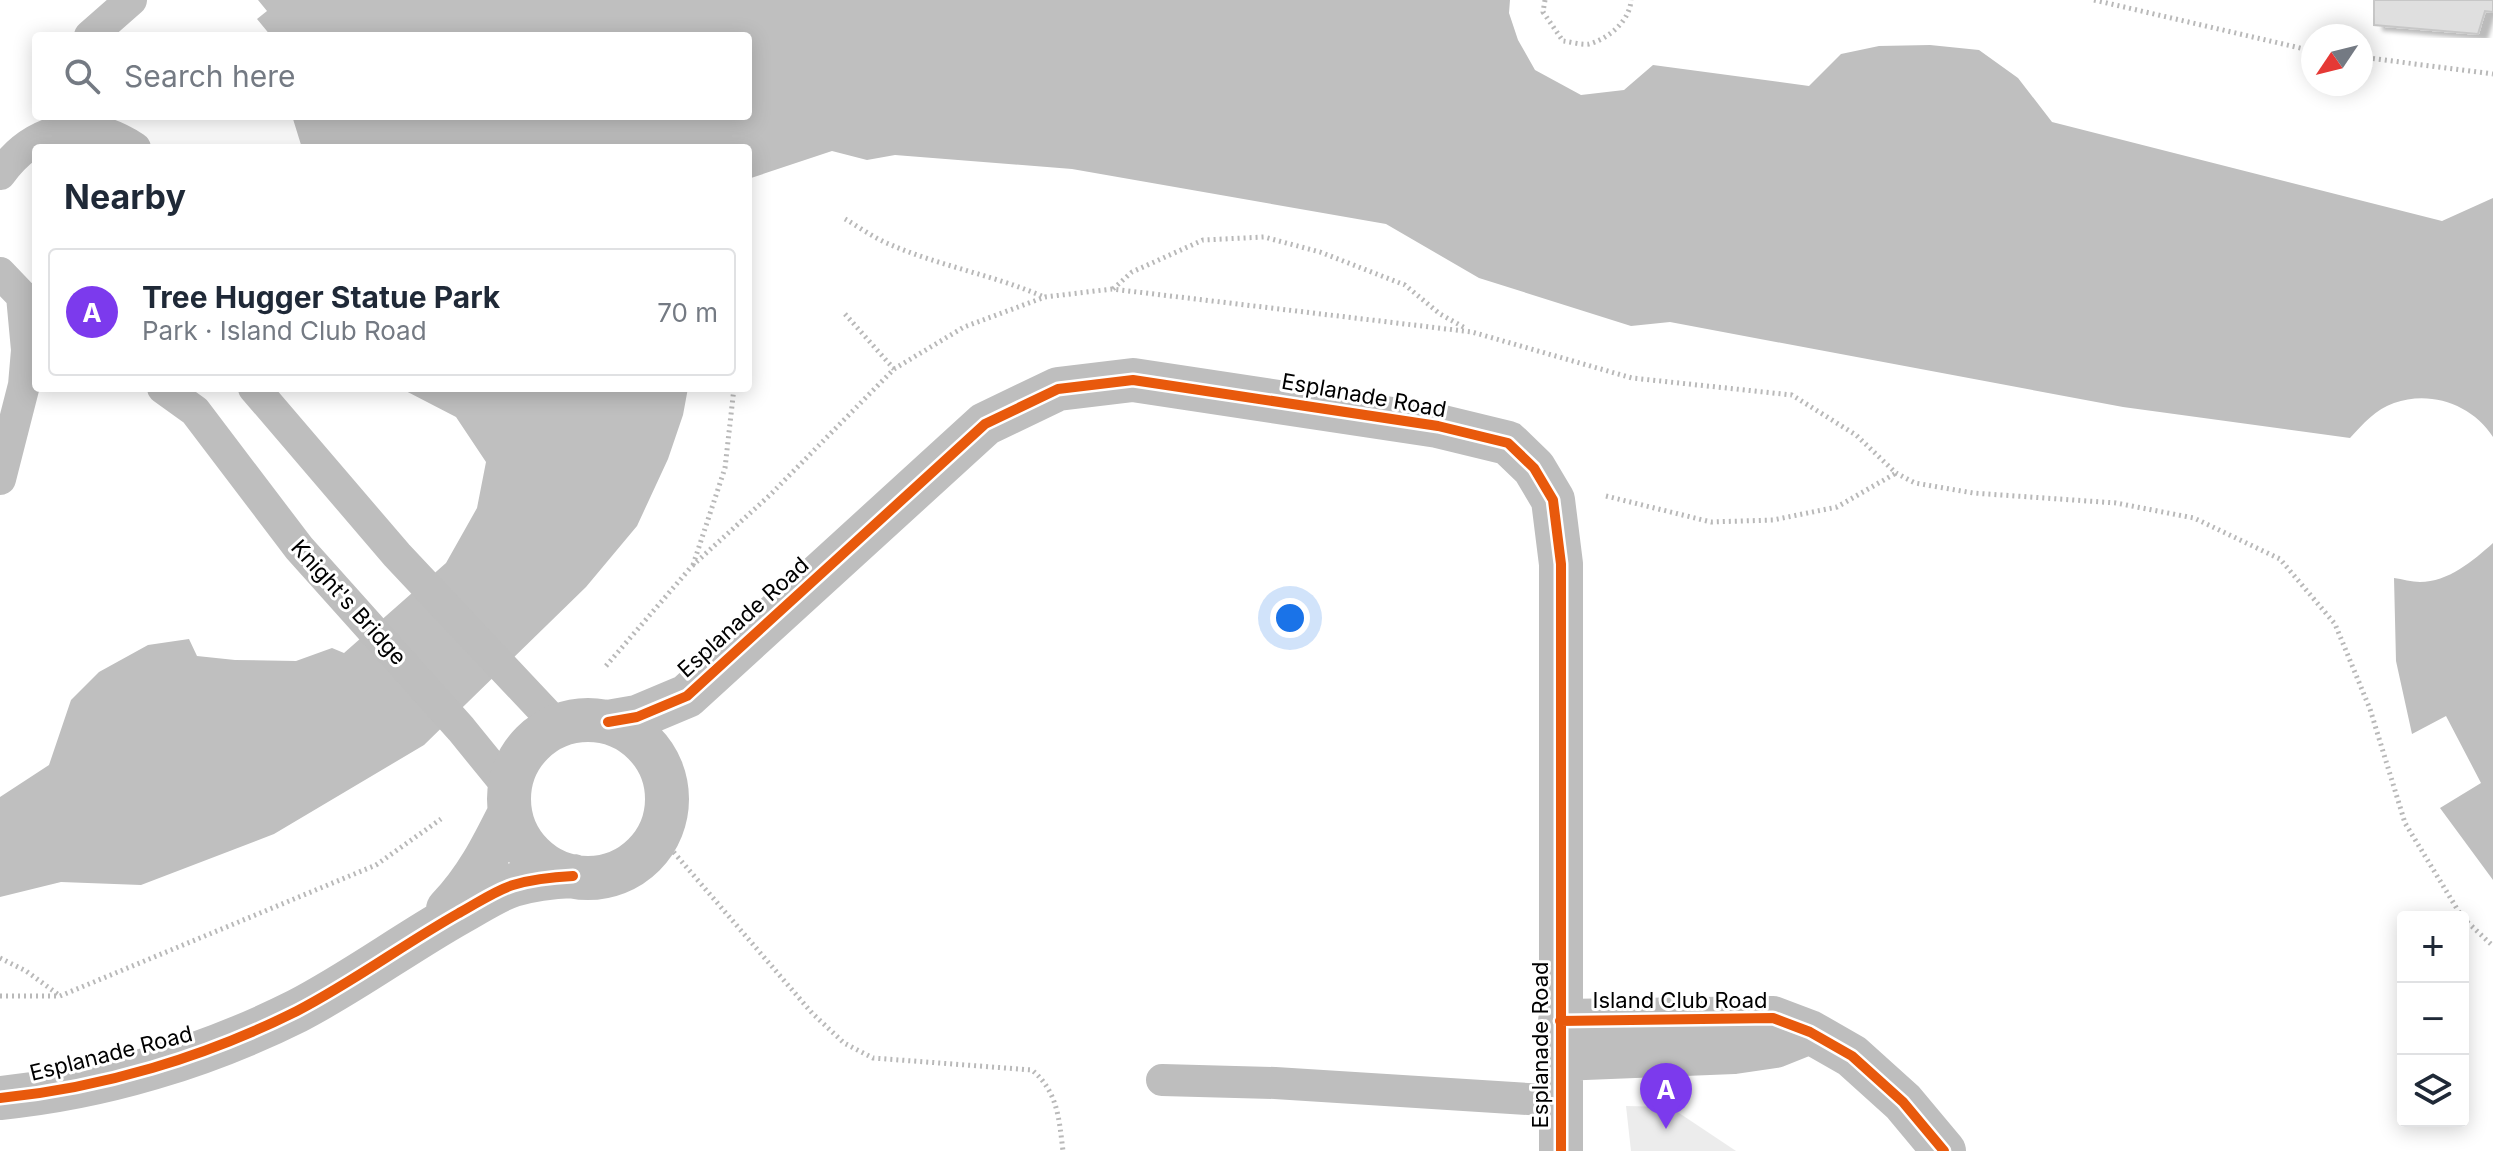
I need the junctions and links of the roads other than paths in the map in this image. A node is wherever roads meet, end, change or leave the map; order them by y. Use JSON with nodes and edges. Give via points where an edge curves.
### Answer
{"nodes":[{"id":1,"x":131,"y":0,"type":"edge"},
{"id":2,"x":95,"y":32,"type":"edge"},
{"id":3,"x":127,"y":32,"type":"edge"},
{"id":4,"x":34,"y":120,"type":"edge"},
{"id":5,"x":132,"y":137,"type":"edge"},
{"id":6,"x":7,"y":164,"type":"edge"},
{"id":7,"x":0,"y":273,"type":"edge"},
{"id":8,"x":29,"y":300,"type":"edge"},
{"id":9,"x":38,"y":392,"type":"edge"},
{"id":10,"x":257,"y":392,"type":"edge"},
{"id":11,"x":188,"y":400,"type":"edge"},
{"id":12,"x":14,"y":426,"type":"junction"},
{"id":13,"x":0,"y":479,"type":"edge"},
{"id":14,"x":687,"y":696,"type":"junction"},
{"id":15,"x":551,"y":719,"type":"junction"},
{"id":16,"x":608,"y":722,"type":"junction"},
{"id":17,"x":666,"y":788,"type":"junction"},
{"id":18,"x":504,"y":789,"type":"junction"},
{"id":19,"x":573,"y":876,"type":"junction"},
{"id":20,"x":427,"y":931,"type":"junction"},
{"id":21,"x":1560,"y":1060,"type":"junction"},
{"id":22,"x":1162,"y":1080,"type":"dead end"},
{"id":23,"x":0,"y":1098,"type":"edge"},
{"id":24,"x":1561,"y":1151,"type":"edge"},
{"id":25,"x":1944,"y":1151,"type":"edge"}],
"edges":[{"from":1,"to":2,"type":"lane"},
{"from":1,"to":3,"type":"lane"},
{"from":4,"to":6,"type":"lane"},
{"from":5,"to":6,"type":"lane","via":[[72,128],[41,136]]},
{"from":7,"to":8,"type":"lane"},
{"from":8,"to":12,"type":"lane","via":[[24,385]]},
{"from":9,"to":12,"type":"lane"},
{"from":10,"to":15,"type":"lane","via":[[397,555]]},
{"from":11,"to":18,"type":"lane","name":"Knight's Bridge","via":[[299,548],[461,729]]},
{"from":12,"to":13,"type":"lane"},
{"from":14,"to":16,"type":"street","name":"Esplanade Road","via":[[637,717]]},
{"from":14,"to":17,"type":"street","name":"Esplanade Road"},
{"from":14,"to":21,"type":"street","name":"Esplanade Road","via":[[985,424],[1058,389],[1133,380],[1438,426],[1508,443],[1534,468],[1553,500],[1561,564]]},
{"from":15,"to":16,"type":"street"},
{"from":15,"to":18,"type":"street"},
{"from":16,"to":17,"type":"street","via":[[646,746],[660,765]]},
{"from":17,"to":19,"type":"street","via":[[666,812],[645,854],[604,876]]},
{"from":18,"to":19,"type":"street","via":[[513,828],[529,853],[552,870]]},
{"from":18,"to":20,"type":"street","name":"Esplanade Road","via":[[484,865]]},
{"from":19,"to":20,"type":"street","name":"Esplanade Road","via":[[509,886]]},
{"from":20,"to":23,"type":"street","name":"Esplanade Road","via":[[298,1010],[209,1049],[43,1094]]},
{"from":21,"to":22,"type":"lane","via":[[1275,1083]]},
{"from":21,"to":24,"type":"street","name":"Esplanade Road"},
{"from":21,"to":25,"type":"street","name":"Island Club Road","via":[[1786,1032],[1852,1056],[1903,1102]]}]}
